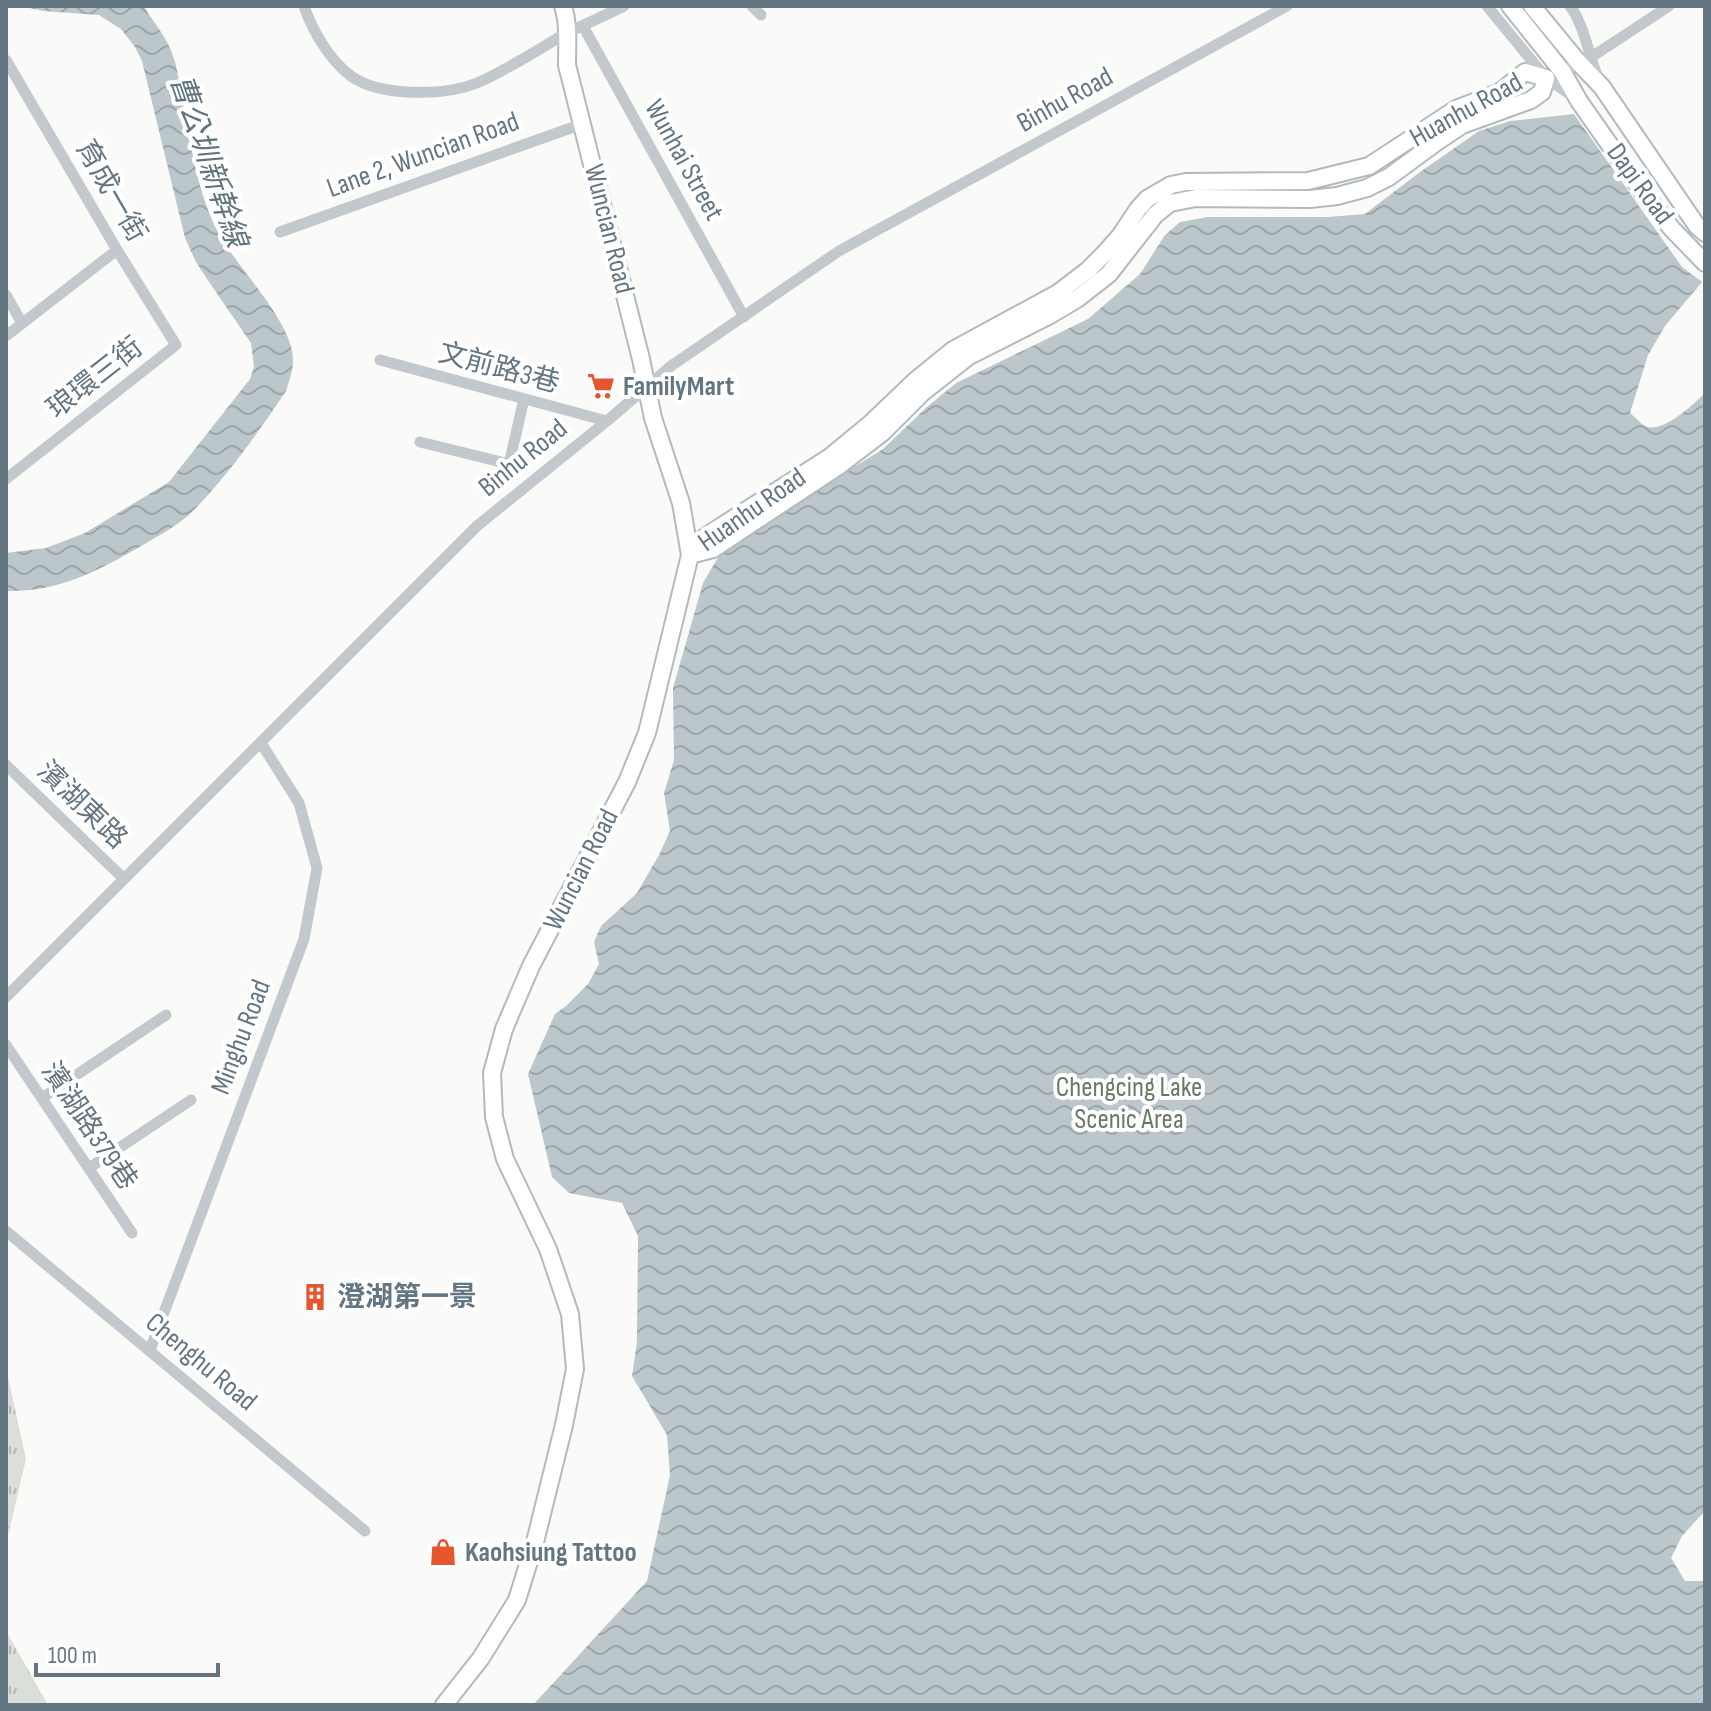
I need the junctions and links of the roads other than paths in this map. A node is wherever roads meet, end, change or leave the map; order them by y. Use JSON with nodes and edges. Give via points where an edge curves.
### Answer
{"nodes":[{"id":1,"x":304,"y":6,"type":"edge"},
{"id":2,"x":563,"y":6,"type":"edge"},
{"id":3,"x":624,"y":6,"type":"edge"},
{"id":4,"x":1287,"y":6,"type":"edge"},
{"id":5,"x":1487,"y":6,"type":"edge"},
{"id":6,"x":1510,"y":6,"type":"edge"},
{"id":7,"x":1532,"y":6,"type":"edge"},
{"id":8,"x":1669,"y":6,"type":"edge"},
{"id":9,"x":1578,"y":9,"type":"edge"},
{"id":10,"x":575,"y":30,"type":"junction"},
{"id":11,"x":6,"y":60,"type":"edge"},
{"id":12,"x":1584,"y":60,"type":"junction"},
{"id":13,"x":1554,"y":75,"type":"junction"},
{"id":14,"x":582,"y":124,"type":"junction"},
{"id":15,"x":1265,"y":181,"type":"junction"},
{"id":16,"x":1265,"y":198,"type":"junction"},
{"id":17,"x":280,"y":232,"type":"dead end"},
{"id":18,"x":1705,"y":233,"type":"edge"},
{"id":19,"x":117,"y":250,"type":"junction"},
{"id":20,"x":1705,"y":263,"type":"edge"},
{"id":21,"x":6,"y":295,"type":"edge"},
{"id":22,"x":744,"y":317,"type":"junction"},
{"id":23,"x":22,"y":323,"type":"junction"},
{"id":24,"x":6,"y":336,"type":"edge"},
{"id":25,"x":176,"y":345,"type":"joint"},
{"id":26,"x":380,"y":360,"type":"dead end"},
{"id":27,"x":647,"y":387,"type":"junction"},
{"id":28,"x":524,"y":399,"type":"junction"},
{"id":29,"x":607,"y":421,"type":"junction"},
{"id":30,"x":420,"y":442,"type":"dead end"},
{"id":31,"x":6,"y":479,"type":"edge"},
{"id":32,"x":690,"y":555,"type":"junction"},
{"id":33,"x":261,"y":743,"type":"junction"},
{"id":34,"x":6,"y":765,"type":"edge"},
{"id":35,"x":124,"y":879,"type":"junction"},
{"id":36,"x":6,"y":997,"type":"edge"},
{"id":37,"x":166,"y":1015,"type":"dead end"},
{"id":38,"x":6,"y":1045,"type":"edge"},
{"id":39,"x":42,"y":1098,"type":"junction"},
{"id":40,"x":191,"y":1100,"type":"dead end"},
{"id":41,"x":89,"y":1168,"type":"junction"},
{"id":42,"x":6,"y":1231,"type":"edge"},
{"id":43,"x":132,"y":1233,"type":"dead end"},
{"id":44,"x":150,"y":1350,"type":"junction"},
{"id":45,"x":365,"y":1531,"type":"dead end"},
{"id":46,"x":444,"y":1705,"type":"edge"}],
"edges":[{"from":1,"to":10,"type":"street","via":[[323,47],[352,77],[409,93],[476,84]]},
{"from":2,"to":10,"type":"street","name":"Wuncian Road"},
{"from":3,"to":10,"type":"street"},
{"from":4,"to":22,"type":"street","name":"Binhu Road","via":[[839,251]]},
{"from":5,"to":13,"type":"street","name":"Dapi Road"},
{"from":6,"to":13,"type":"street","name":"Dapi Road"},
{"from":7,"to":12,"type":"street","name":"Dapi Road"},
{"from":8,"to":12,"type":"street"},
{"from":9,"to":12,"type":"street","name":"Dapi Road"},
{"from":10,"to":14,"type":"street","name":"Wuncian Road","via":[[567,65]]},
{"from":10,"to":22,"type":"street","name":"Wunhai Street"},
{"from":11,"to":19,"type":"street","name":"育成一街"},
{"from":12,"to":13,"type":"street"},
{"from":12,"to":18,"type":"street","name":"Dapi Road"},
{"from":13,"to":15,"type":"street","name":"Huanhu Road","via":[[1525,72],[1500,92],[1456,109],[1369,166],[1308,181]]},
{"from":13,"to":16,"type":"street","name":"Huanhu Road","via":[[1531,100],[1462,125],[1367,188],[1310,199]]},
{"from":13,"to":20,"type":"street","name":"Dapi Road","via":[[1579,101],[1672,229]]},
{"from":14,"to":17,"type":"street","name":"Lane 2, Wuncian Road"},
{"from":14,"to":27,"type":"street","name":"Wuncian Road"},
{"from":15,"to":16,"type":"street"},
{"from":15,"to":32,"type":"street","name":"Huanhu Road","via":[[1186,182],[1159,190],[1096,262],[1058,293],[953,350],[830,457],[705,537]]},
{"from":16,"to":32,"type":"street","name":"Huanhu Road","via":[[1170,203],[1109,274],[1077,299],[969,356],[840,465],[713,549]]},
{"from":19,"to":23,"type":"street"},
{"from":19,"to":25,"type":"street","name":"育成一街"},
{"from":21,"to":23,"type":"street"},
{"from":22,"to":27,"type":"street","name":"Binhu Road"},
{"from":23,"to":24,"type":"street"},
{"from":25,"to":31,"type":"street","name":"琅環三街"},
{"from":26,"to":28,"type":"street","name":"文前路3巷"},
{"from":27,"to":29,"type":"street","name":"Binhu Road"},
{"from":27,"to":32,"type":"street","name":"Wuncian Road","via":[[681,503]]},
{"from":28,"to":29,"type":"street","name":"文前路3巷"},
{"from":28,"to":30,"type":"street","via":[[509,464]]},
{"from":29,"to":33,"type":"street","name":"Binhu Road","via":[[477,526]]},
{"from":32,"to":46,"type":"street","name":"Wuncian Road","via":[[647,733],[531,966],[492,1073],[494,1117],[505,1159],[548,1249],[570,1314],[575,1369],[517,1600]]},
{"from":33,"to":35,"type":"street","name":"Binhu Road"},
{"from":33,"to":44,"type":"street","name":"Minghu Road","via":[[299,803],[317,868],[315,882],[304,939]]},
{"from":34,"to":35,"type":"street","name":"濱湖東路"},
{"from":35,"to":36,"type":"street","name":"Binhu Road"},
{"from":37,"to":39,"type":"street"},
{"from":38,"to":39,"type":"street","name":"濱湖路379巷"},
{"from":39,"to":41,"type":"street","name":"濱湖路379巷"},
{"from":40,"to":41,"type":"street"},
{"from":41,"to":43,"type":"street","name":"濱湖路379巷"},
{"from":42,"to":44,"type":"street","name":"Chenghu Road"},
{"from":44,"to":45,"type":"street","name":"Chenghu Road"}]}
